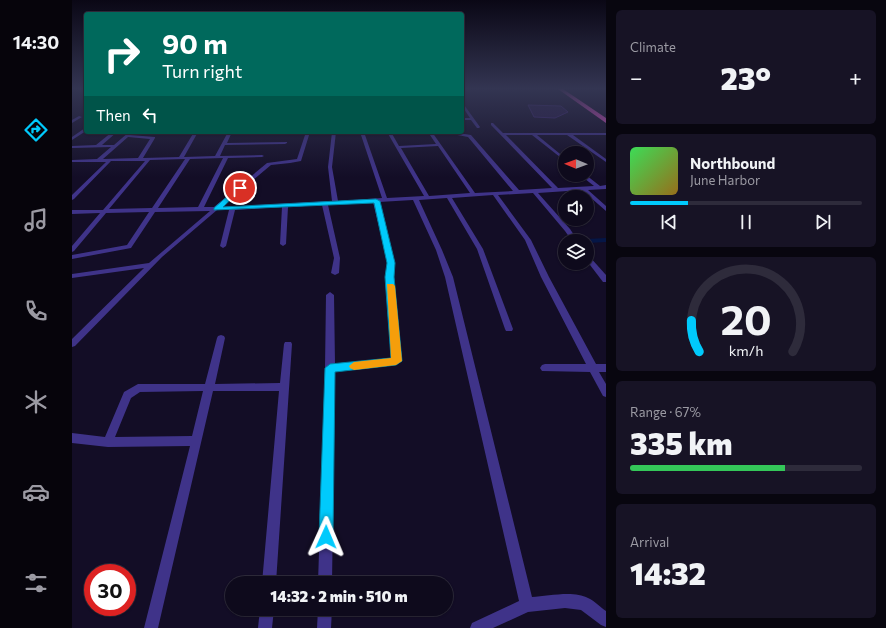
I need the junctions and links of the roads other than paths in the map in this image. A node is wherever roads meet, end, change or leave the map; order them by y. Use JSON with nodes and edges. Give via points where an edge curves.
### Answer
{"nodes":[{"id":1,"x":464,"y":119,"type":"edge"},
{"id":2,"x":472,"y":119,"type":"joint"},
{"id":3,"x":492,"y":124,"type":"dead end"},
{"id":4,"x":478,"y":127,"type":"dead end"},
{"id":5,"x":84,"y":129,"type":"edge"},
{"id":6,"x":84,"y":130,"type":"edge"},
{"id":7,"x":72,"y":131,"type":"edge"},
{"id":8,"x":113,"y":134,"type":"edge"},
{"id":9,"x":195,"y":134,"type":"edge"},
{"id":10,"x":229,"y":134,"type":"edge"},
{"id":11,"x":307,"y":134,"type":"edge"},
{"id":12,"x":334,"y":134,"type":"edge"},
{"id":13,"x":363,"y":134,"type":"edge"},
{"id":14,"x":390,"y":134,"type":"edge"},
{"id":15,"x":431,"y":134,"type":"edge"},
{"id":16,"x":456,"y":134,"type":"edge"},
{"id":17,"x":501,"y":134,"type":"junction"},
{"id":18,"x":533,"y":134,"type":"junction"},
{"id":19,"x":568,"y":134,"type":"junction"},
{"id":20,"x":606,"y":134,"type":"edge"},
{"id":21,"x":126,"y":136,"type":"joint"},
{"id":22,"x":72,"y":139,"type":"edge"},
{"id":23,"x":285,"y":143,"type":"dead end"},
{"id":24,"x":223,"y":144,"type":"junction"},
{"id":25,"x":438,"y":145,"type":"junction"},
{"id":26,"x":72,"y":146,"type":"edge"},
{"id":27,"x":79,"y":146,"type":"junction"},
{"id":28,"x":98,"y":146,"type":"junction"},
{"id":29,"x":115,"y":146,"type":"junction"},
{"id":30,"x":397,"y":147,"type":"junction"},
{"id":31,"x":72,"y":153,"type":"edge"},
{"id":32,"x":558,"y":154,"type":"edge"},
{"id":33,"x":262,"y":156,"type":"dead end"},
{"id":34,"x":216,"y":157,"type":"junction"},
{"id":35,"x":226,"y":157,"type":"junction"},
{"id":36,"x":181,"y":158,"type":"junction"},
{"id":37,"x":188,"y":158,"type":"junction"},
{"id":38,"x":140,"y":159,"type":"junction"},
{"id":39,"x":149,"y":159,"type":"junction"},
{"id":40,"x":99,"y":160,"type":"junction"},
{"id":41,"x":110,"y":160,"type":"junction"},
{"id":42,"x":72,"y":161,"type":"edge"},
{"id":43,"x":606,"y":161,"type":"edge"},
{"id":44,"x":591,"y":182,"type":"edge"},
{"id":45,"x":606,"y":187,"type":"edge"},
{"id":46,"x":583,"y":188,"type":"junction"},
{"id":47,"x":598,"y":188,"type":"junction"},
{"id":48,"x":557,"y":190,"type":"junction"},
{"id":49,"x":534,"y":191,"type":"junction"},
{"id":50,"x":518,"y":192,"type":"junction"},
{"id":51,"x":495,"y":194,"type":"junction"},
{"id":52,"x":474,"y":195,"type":"junction"},
{"id":53,"x":449,"y":197,"type":"junction"},
{"id":54,"x":72,"y":198,"type":"edge"},
{"id":55,"x":415,"y":198,"type":"junction"},
{"id":56,"x":428,"y":198,"type":"junction"},
{"id":57,"x":385,"y":200,"type":"junction"},
{"id":58,"x":376,"y":201,"type":"junction"},
{"id":59,"x":335,"y":203,"type":"junction"},
{"id":60,"x":325,"y":204,"type":"junction"},
{"id":61,"x":285,"y":206,"type":"junction"},
{"id":62,"x":232,"y":208,"type":"junction"},
{"id":63,"x":200,"y":209,"type":"junction"},
{"id":64,"x":216,"y":209,"type":"junction"},
{"id":65,"x":606,"y":209,"type":"edge"},
{"id":66,"x":153,"y":211,"type":"junction"},
{"id":67,"x":72,"y":212,"type":"edge"},
{"id":68,"x":103,"y":212,"type":"junction"},
{"id":69,"x":571,"y":234,"type":"edge"},
{"id":70,"x":283,"y":244,"type":"dead end"},
{"id":71,"x":223,"y":246,"type":"dead end"},
{"id":72,"x":72,"y":250,"type":"edge"},
{"id":73,"x":72,"y":257,"type":"edge"},
{"id":74,"x":152,"y":264,"type":"junction"},
{"id":75,"x":594,"y":265,"type":"edge"},
{"id":76,"x":335,"y":273,"type":"dead end"},
{"id":77,"x":72,"y":276,"type":"edge"},
{"id":78,"x":606,"y":280,"type":"edge"},
{"id":79,"x":330,"y":295,"type":"dead end"},
{"id":80,"x":509,"y":329,"type":"dead end"},
{"id":81,"x":221,"y":338,"type":"dead end"},
{"id":82,"x":72,"y":344,"type":"edge"},
{"id":83,"x":288,"y":344,"type":"dead end"},
{"id":84,"x":330,"y":368,"type":"junction"},
{"id":85,"x":545,"y":368,"type":"dead end"},
{"id":86,"x":592,"y":368,"type":"junction"},
{"id":87,"x":606,"y":368,"type":"edge"},
{"id":88,"x":284,"y":386,"type":"junction"},
{"id":89,"x":208,"y":387,"type":"junction"},
{"id":90,"x":606,"y":393,"type":"edge"},
{"id":91,"x":72,"y":438,"type":"edge"},
{"id":92,"x":195,"y":441,"type":"junction"},
{"id":93,"x":108,"y":442,"type":"junction"},
{"id":94,"x":270,"y":576,"type":"edge"},
{"id":95,"x":325,"y":576,"type":"edge"},
{"id":96,"x":527,"y":605,"type":"junction"},
{"id":97,"x":266,"y":616,"type":"edge"},
{"id":98,"x":325,"y":616,"type":"edge"},
{"id":99,"x":606,"y":620,"type":"edge"},
{"id":100,"x":151,"y":628,"type":"edge"},
{"id":101,"x":265,"y":628,"type":"edge"},
{"id":102,"x":324,"y":628,"type":"edge"},
{"id":103,"x":477,"y":628,"type":"edge"}],
"edges":[{"from":1,"to":2,"type":"street"},
{"from":2,"to":4,"type":"street"},
{"from":3,"to":17,"type":"street"},
{"from":5,"to":7,"type":"street"},
{"from":6,"to":22,"type":"street"},
{"from":8,"to":28,"type":"street"},
{"from":9,"to":36,"type":"street"},
{"from":10,"to":24,"type":"street"},
{"from":11,"to":64,"type":"street","via":[[299,160],[268,164]]},
{"from":12,"to":59,"type":"street","via":[[330,167]]},
{"from":13,"to":57,"type":"street"},
{"from":14,"to":30,"type":"street"},
{"from":15,"to":25,"type":"street"},
{"from":16,"to":50,"type":"street","via":[[469,136]]},
{"from":17,"to":18,"type":"street"},
{"from":17,"to":48,"type":"street"},
{"from":18,"to":19,"type":"street"},
{"from":18,"to":32,"type":"street"},
{"from":19,"to":20,"type":"street"},
{"from":19,"to":43,"type":"street"},
{"from":21,"to":29,"type":"street"},
{"from":21,"to":38,"type":"street","via":[[153,138]]},
{"from":23,"to":24,"type":"street"},
{"from":24,"to":34,"type":"street"},
{"from":25,"to":30,"type":"street"},
{"from":25,"to":52,"type":"street"},
{"from":26,"to":27,"type":"street"},
{"from":27,"to":28,"type":"street"},
{"from":27,"to":31,"type":"street"},
{"from":28,"to":29,"type":"street"},
{"from":29,"to":40,"type":"street"},
{"from":30,"to":56,"type":"street"},
{"from":33,"to":35,"type":"street"},
{"from":34,"to":35,"type":"street"},
{"from":34,"to":37,"type":"street"},
{"from":35,"to":63,"type":"street"},
{"from":36,"to":37,"type":"street"},
{"from":36,"to":39,"type":"street"},
{"from":37,"to":66,"type":"street"},
{"from":38,"to":39,"type":"street"},
{"from":38,"to":41,"type":"street"},
{"from":39,"to":68,"type":"street"},
{"from":40,"to":41,"type":"street"},
{"from":40,"to":42,"type":"street"},
{"from":41,"to":54,"type":"street"},
{"from":44,"to":47,"type":"street"},
{"from":45,"to":47,"type":"street"},
{"from":46,"to":47,"type":"street"},
{"from":46,"to":48,"type":"street"},
{"from":46,"to":65,"type":"street"},
{"from":48,"to":49,"type":"street"},
{"from":49,"to":50,"type":"street"},
{"from":49,"to":69,"type":"street"},
{"from":50,"to":51,"type":"street"},
{"from":51,"to":52,"type":"street"},
{"from":51,"to":86,"type":"street","via":[[528,240]]},
{"from":52,"to":53,"type":"street"},
{"from":53,"to":56,"type":"street"},
{"from":53,"to":80,"type":"street","via":[[480,249]]},
{"from":55,"to":56,"type":"street"},
{"from":55,"to":57,"type":"street"},
{"from":55,"to":96,"type":"street","via":[[449,277]]},
{"from":57,"to":58,"type":"street"},
{"from":58,"to":59,"type":"street"},
{"from":58,"to":84,"type":"street","via":[[391,263],[396,361]]},
{"from":59,"to":60,"type":"street"},
{"from":60,"to":61,"type":"street"},
{"from":60,"to":76,"type":"street","via":[[337,258]]},
{"from":61,"to":62,"type":"street"},
{"from":61,"to":70,"type":"street"},
{"from":62,"to":64,"type":"street"},
{"from":62,"to":71,"type":"street"},
{"from":63,"to":64,"type":"street"},
{"from":63,"to":66,"type":"street"},
{"from":64,"to":74,"type":"street"},
{"from":66,"to":68,"type":"street"},
{"from":66,"to":73,"type":"street","via":[[129,247]]},
{"from":67,"to":68,"type":"street"},
{"from":68,"to":72,"type":"street"},
{"from":74,"to":77,"type":"street"},
{"from":74,"to":82,"type":"street"},
{"from":75,"to":78,"type":"street"},
{"from":79,"to":84,"type":"street"},
{"from":81,"to":89,"type":"street"},
{"from":83,"to":88,"type":"street"},
{"from":84,"to":95,"type":"street"},
{"from":85,"to":86,"type":"street"},
{"from":86,"to":87,"type":"street"},
{"from":86,"to":90,"type":"street"},
{"from":88,"to":89,"type":"street"},
{"from":88,"to":94,"type":"street"},
{"from":89,"to":92,"type":"street"},
{"from":89,"to":93,"type":"street","via":[[132,390],[127,395]]},
{"from":91,"to":93,"type":"street"},
{"from":92,"to":93,"type":"street"},
{"from":92,"to":100,"type":"street"},
{"from":96,"to":99,"type":"street","via":[[564,601],[584,604]]},
{"from":96,"to":103,"type":"street"},
{"from":97,"to":101,"type":"street"},
{"from":98,"to":102,"type":"street"}]}
